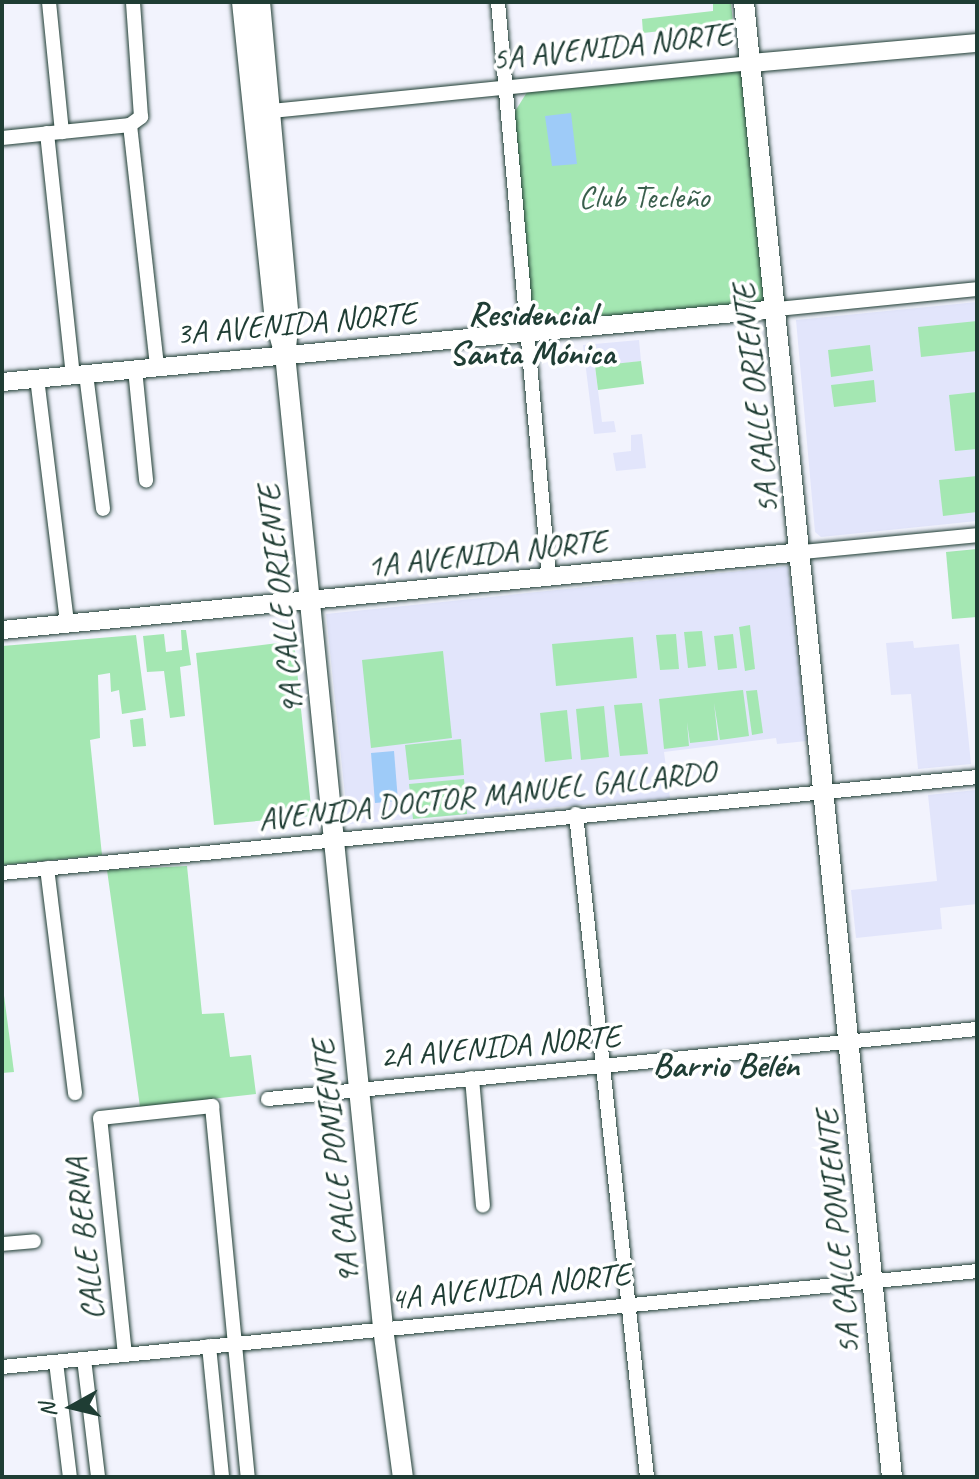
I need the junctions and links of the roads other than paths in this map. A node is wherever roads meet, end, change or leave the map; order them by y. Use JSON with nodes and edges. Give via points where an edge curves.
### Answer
{"nodes":[{"id":1,"x":49,"y":2,"type":"edge"},
{"id":2,"x":133,"y":2,"type":"edge"},
{"id":3,"x":242,"y":2,"type":"edge"},
{"id":4,"x":260,"y":2,"type":"edge"},
{"id":5,"x":498,"y":2,"type":"edge"},
{"id":6,"x":744,"y":2,"type":"edge"},
{"id":7,"x":977,"y":43,"type":"edge"},
{"id":8,"x":752,"y":63,"type":"junction"},
{"id":9,"x":508,"y":88,"type":"junction"},
{"id":10,"x":261,"y":112,"type":"junction"},
{"id":11,"x":130,"y":125,"type":"junction"},
{"id":12,"x":54,"y":132,"type":"junction"},
{"id":13,"x":2,"y":138,"type":"edge"},
{"id":14,"x":977,"y":289,"type":"edge"},
{"id":15,"x":777,"y":309,"type":"junction"},
{"id":16,"x":529,"y":333,"type":"junction"},
{"id":17,"x":285,"y":354,"type":"junction"},
{"id":18,"x":157,"y":367,"type":"junction"},
{"id":19,"x":135,"y":369,"type":"junction"},
{"id":20,"x":80,"y":374,"type":"junction"},
{"id":21,"x":37,"y":378,"type":"junction"},
{"id":22,"x":2,"y":382,"type":"edge"},
{"id":23,"x":146,"y":480,"type":"dead end"},
{"id":24,"x":103,"y":509,"type":"dead end"},
{"id":25,"x":977,"y":535,"type":"edge"},
{"id":26,"x":802,"y":552,"type":"junction"},
{"id":27,"x":549,"y":577,"type":"junction"},
{"id":28,"x":312,"y":602,"type":"junction"},
{"id":29,"x":67,"y":624,"type":"junction"},
{"id":30,"x":2,"y":630,"type":"edge"},
{"id":31,"x":977,"y":777,"type":"edge"},
{"id":32,"x":826,"y":791,"type":"junction"},
{"id":33,"x":576,"y":814,"type":"junction"},
{"id":34,"x":335,"y":840,"type":"junction"},
{"id":35,"x":47,"y":868,"type":"junction"},
{"id":36,"x":2,"y":873,"type":"edge"},
{"id":37,"x":977,"y":1029,"type":"edge"},
{"id":38,"x":850,"y":1042,"type":"junction"},
{"id":39,"x":604,"y":1066,"type":"junction"},
{"id":40,"x":472,"y":1078,"type":"junction"},
{"id":41,"x":359,"y":1089,"type":"junction"},
{"id":42,"x":75,"y":1093,"type":"dead end"},
{"id":43,"x":268,"y":1099,"type":"dead end"},
{"id":44,"x":483,"y":1206,"type":"dead end"},
{"id":45,"x":34,"y":1241,"type":"dead end"},
{"id":46,"x":2,"y":1244,"type":"edge"},
{"id":47,"x":977,"y":1271,"type":"edge"},
{"id":48,"x":873,"y":1281,"type":"junction"},
{"id":49,"x":629,"y":1304,"type":"junction"},
{"id":50,"x":383,"y":1328,"type":"junction"},
{"id":51,"x":233,"y":1344,"type":"junction"},
{"id":52,"x":209,"y":1346,"type":"junction"},
{"id":53,"x":125,"y":1355,"type":"junction"},
{"id":54,"x":84,"y":1359,"type":"junction"},
{"id":55,"x":56,"y":1362,"type":"junction"},
{"id":56,"x":2,"y":1367,"type":"edge"},
{"id":57,"x":70,"y":1477,"type":"edge"},
{"id":58,"x":98,"y":1477,"type":"edge"},
{"id":59,"x":222,"y":1477,"type":"edge"},
{"id":60,"x":248,"y":1477,"type":"edge"},
{"id":61,"x":403,"y":1477,"type":"edge"},
{"id":62,"x":647,"y":1477,"type":"edge"},
{"id":63,"x":892,"y":1477,"type":"edge"}],
"edges":[{"from":1,"to":12,"type":"street"},
{"from":2,"to":11,"type":"street","via":[[144,102],[141,117]]},
{"from":3,"to":10,"type":"main road","name":"9A CALLE ORIENTE"},
{"from":4,"to":10,"type":"main road","name":"9A CALLE ORIENTE"},
{"from":5,"to":9,"type":"street"},
{"from":6,"to":8,"type":"main road","name":"5A CALLE ORIENTE"},
{"from":7,"to":8,"type":"street","name":"5A AVENIDA NORTE"},
{"from":8,"to":9,"type":"street","name":"5A AVENIDA NORTE"},
{"from":8,"to":15,"type":"main road","name":"5A CALLE ORIENTE"},
{"from":9,"to":10,"type":"street","name":"5A AVENIDA NORTE"},
{"from":9,"to":16,"type":"street"},
{"from":10,"to":17,"type":"main road","name":"9A CALLE ORIENTE","via":[[289,319]]},
{"from":11,"to":12,"type":"street"},
{"from":11,"to":18,"type":"street"},
{"from":12,"to":13,"type":"street"},
{"from":12,"to":20,"type":"street"},
{"from":14,"to":15,"type":"street","name":"3A AVENIDA NORTE"},
{"from":15,"to":16,"type":"street","name":"3A AVENIDA NORTE"},
{"from":15,"to":26,"type":"main road","name":"5A CALLE ORIENTE"},
{"from":16,"to":17,"type":"street","name":"3A AVENIDA NORTE"},
{"from":16,"to":27,"type":"street"},
{"from":17,"to":18,"type":"street","name":"3A AVENIDA NORTE"},
{"from":17,"to":28,"type":"main road","name":"9A CALLE ORIENTE"},
{"from":18,"to":19,"type":"street","name":"3A AVENIDA NORTE"},
{"from":19,"to":20,"type":"street","name":"3A AVENIDA NORTE"},
{"from":19,"to":23,"type":"street"},
{"from":20,"to":21,"type":"street","name":"3A AVENIDA NORTE"},
{"from":20,"to":24,"type":"street"},
{"from":21,"to":22,"type":"street","name":"3A AVENIDA NORTE"},
{"from":21,"to":29,"type":"street"},
{"from":25,"to":26,"type":"street","name":"1A AVENIDA NORTE"},
{"from":26,"to":27,"type":"street","name":"1A AVENIDA NORTE"},
{"from":26,"to":32,"type":"main road","name":"5A CALLE ORIENTE"},
{"from":27,"to":28,"type":"street","name":"1A AVENIDA NORTE"},
{"from":28,"to":29,"type":"street","name":"1A AVENIDA NORTE"},
{"from":28,"to":34,"type":"main road","name":"9A CALLE ORIENTE"},
{"from":29,"to":30,"type":"street","name":"1A AVENIDA NORTE"},
{"from":31,"to":32,"type":"street","name":"AVENIDA DOCTOR MANUEL GALLARDO"},
{"from":32,"to":33,"type":"street","name":"AVENIDA DOCTOR MANUEL GALLARDO"},
{"from":32,"to":38,"type":"main road","name":"5A CALLE PONIENTE"},
{"from":33,"to":34,"type":"street","name":"AVENIDA DOCTOR MANUEL GALLARDO"},
{"from":33,"to":39,"type":"street"},
{"from":34,"to":35,"type":"street","name":"AVENIDA DOCTOR MANUEL GALLARDO"},
{"from":34,"to":41,"type":"main road","name":"9A CALLE PONIENTE"},
{"from":35,"to":36,"type":"street","name":"AVENIDA DOCTOR MANUEL GALLARDO"},
{"from":35,"to":42,"type":"street"},
{"from":37,"to":38,"type":"street","name":"2A AVENIDA NORTE"},
{"from":38,"to":39,"type":"street","name":"2A AVENIDA NORTE"},
{"from":38,"to":48,"type":"main road","name":"5A CALLE PONIENTE"},
{"from":39,"to":40,"type":"street","name":"2A AVENIDA NORTE"},
{"from":39,"to":49,"type":"street"},
{"from":40,"to":41,"type":"street","name":"2A AVENIDA NORTE"},
{"from":40,"to":44,"type":"street"},
{"from":41,"to":43,"type":"street","name":"2A AVENIDA NORTE"},
{"from":41,"to":50,"type":"main road","name":"9A CALLE PONIENTE"},
{"from":45,"to":46,"type":"street"},
{"from":47,"to":48,"type":"street","name":"4A AVENIDA NORTE"},
{"from":48,"to":49,"type":"street","name":"4A AVENIDA NORTE"},
{"from":48,"to":63,"type":"main road","name":"5A CALLE PONIENTE"},
{"from":49,"to":50,"type":"street","name":"4A AVENIDA NORTE"},
{"from":49,"to":62,"type":"street"},
{"from":50,"to":51,"type":"street","name":"4A AVENIDA NORTE"},
{"from":50,"to":61,"type":"main road","name":"9A CALLE PONIENTE"},
{"from":51,"to":52,"type":"street","name":"4A AVENIDA NORTE"},
{"from":51,"to":53,"type":"street","name":"CALLE BERNA","via":[[212,1106],[100,1118]]},
{"from":51,"to":60,"type":"street"},
{"from":52,"to":53,"type":"street","name":"4A AVENIDA NORTE"},
{"from":52,"to":59,"type":"street"},
{"from":53,"to":54,"type":"street","name":"4A AVENIDA NORTE"},
{"from":54,"to":55,"type":"street","name":"4A AVENIDA NORTE"},
{"from":54,"to":58,"type":"street"},
{"from":55,"to":56,"type":"street","name":"4A AVENIDA NORTE"},
{"from":55,"to":57,"type":"street"}]}
